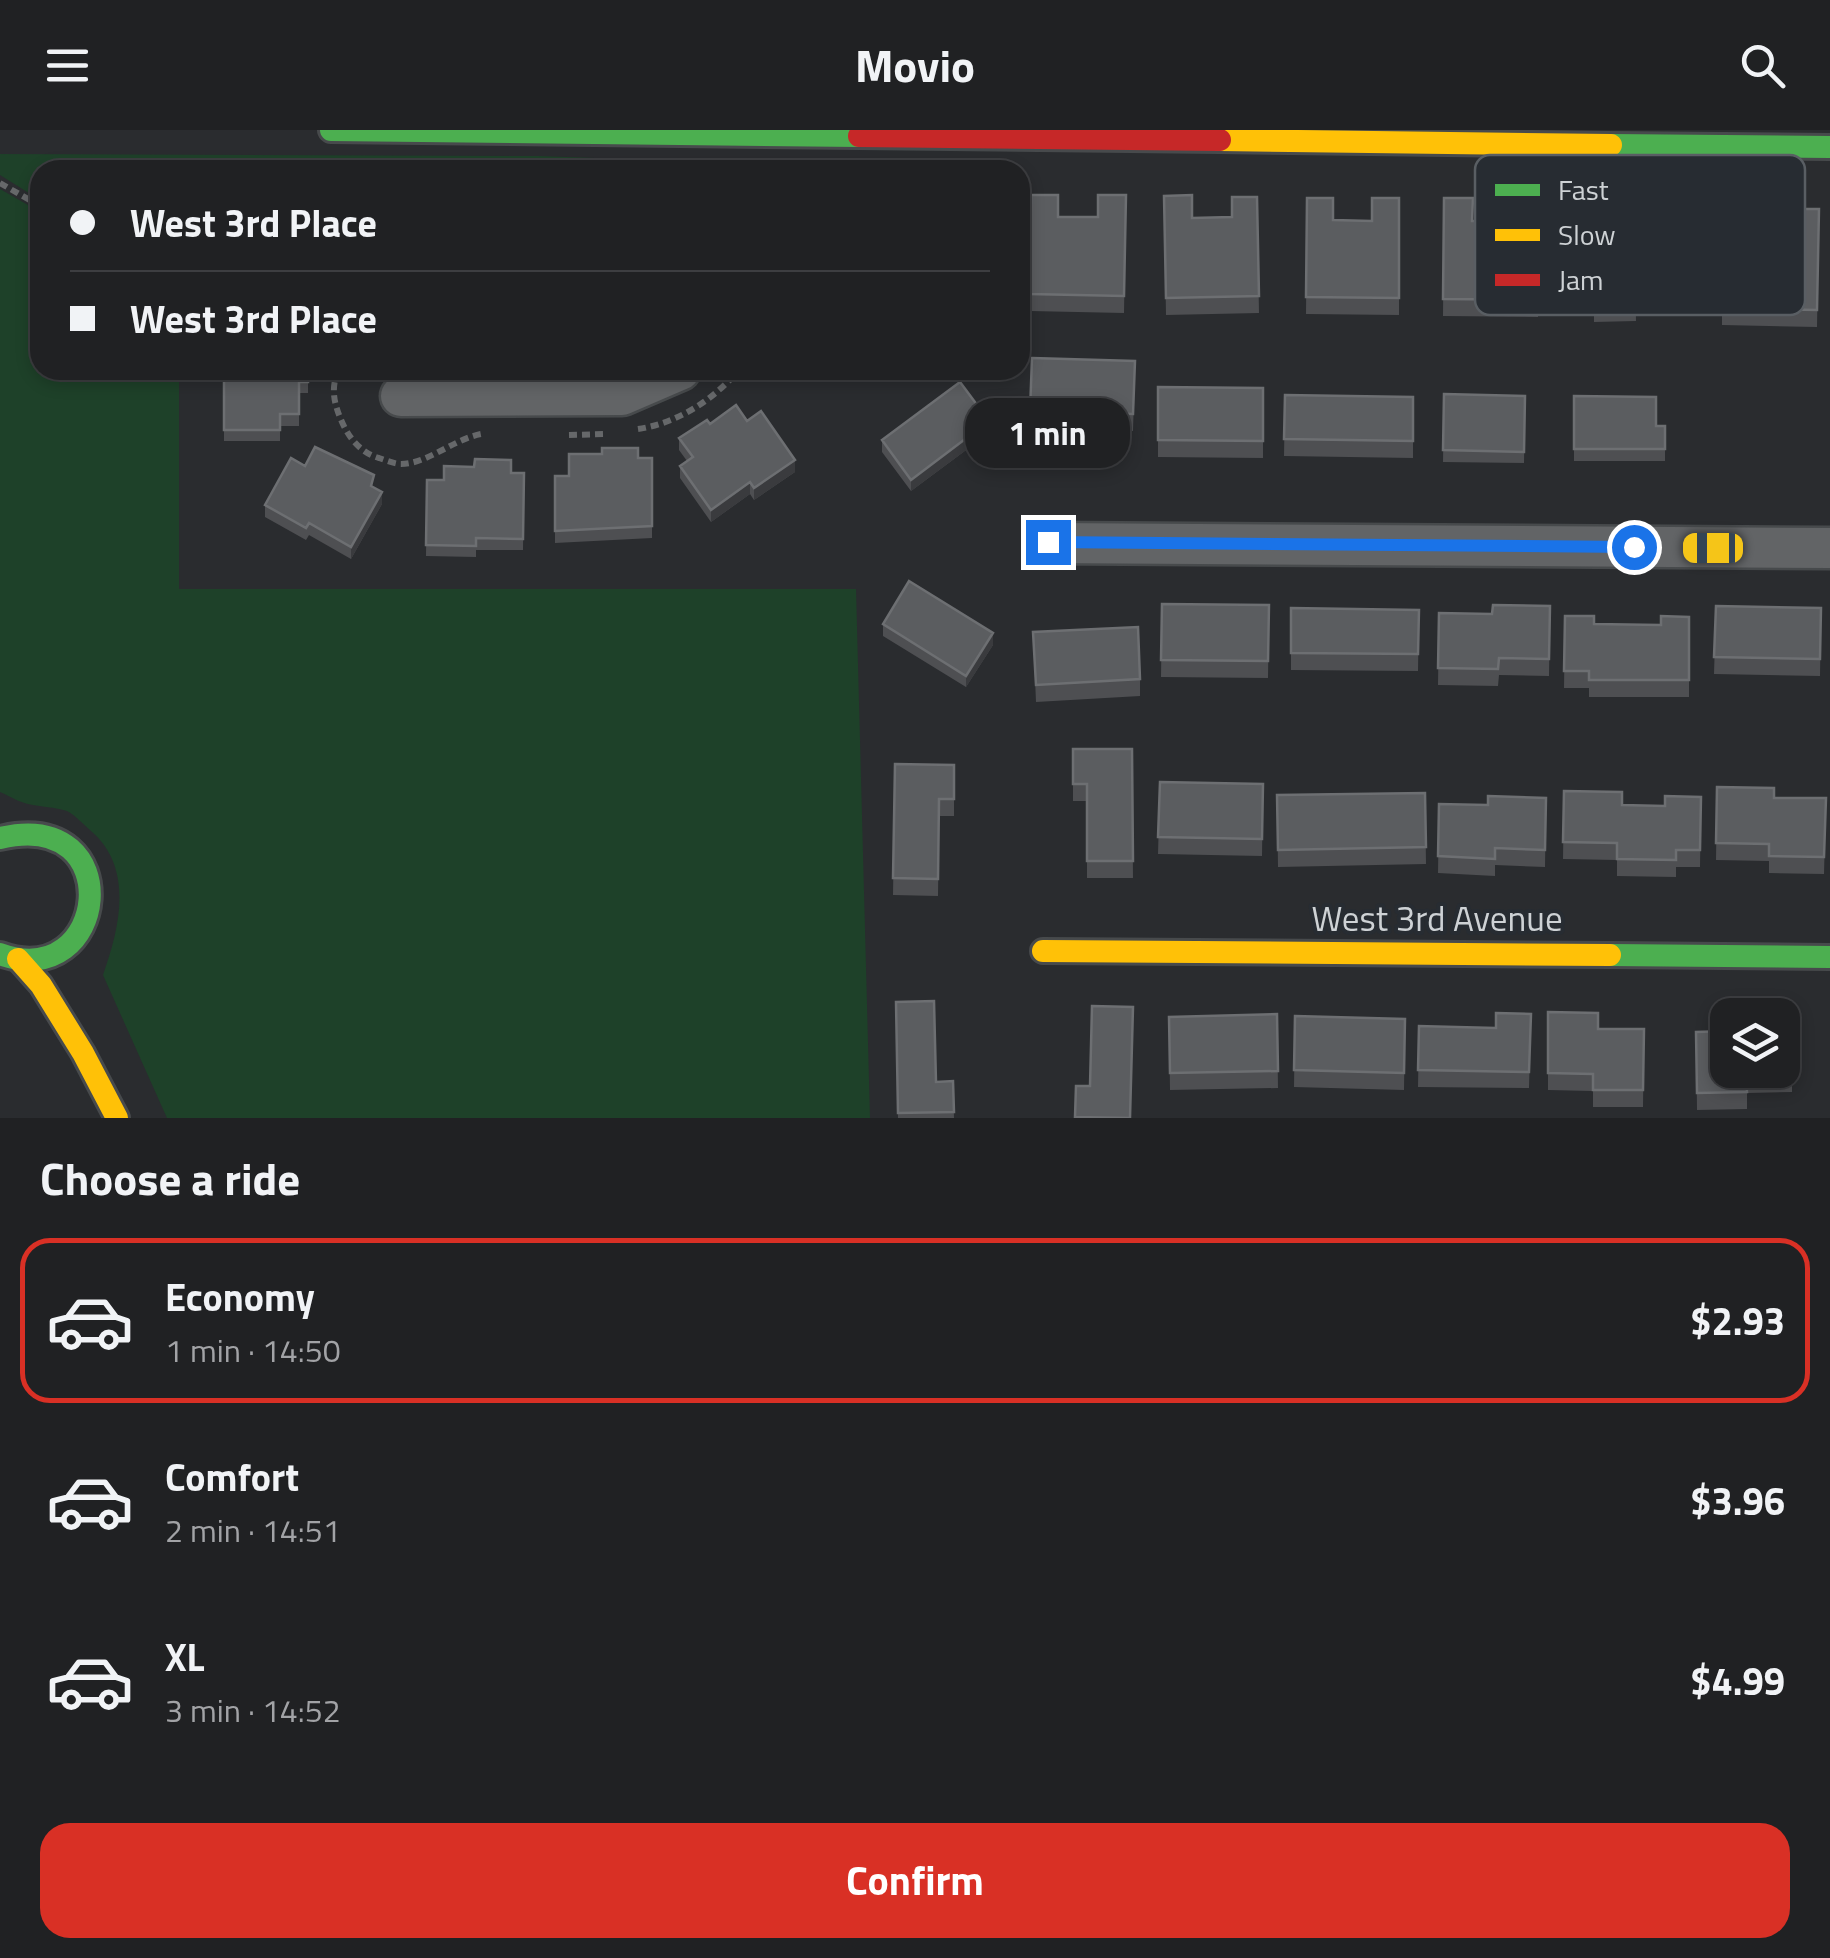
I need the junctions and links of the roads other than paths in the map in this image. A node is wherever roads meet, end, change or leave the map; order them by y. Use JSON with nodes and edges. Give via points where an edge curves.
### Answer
{"nodes":[{"id":1,"x":331,"y":130,"type":"edge"},
{"id":2,"x":432,"y":131,"type":"edge"},
{"id":3,"x":836,"y":134,"type":"edge"},
{"id":4,"x":1830,"y":147,"type":"edge"},
{"id":5,"x":745,"y":153,"type":"edge"},
{"id":6,"x":657,"y":380,"type":"edge"},
{"id":7,"x":401,"y":396,"type":"dead end"},
{"id":8,"x":1048,"y":542,"type":"dead end"},
{"id":9,"x":1830,"y":548,"type":"edge"},
{"id":10,"x":4,"y":833,"type":"edge"},
{"id":11,"x":81,"y":932,"type":"junction"},
{"id":12,"x":1043,"y":951,"type":"dead end"},
{"id":13,"x":9,"y":956,"type":"edge"},
{"id":14,"x":1830,"y":957,"type":"edge"},
{"id":15,"x":82,"y":1045,"type":"junction"},
{"id":16,"x":117,"y":1118,"type":"edge"}],
"edges":[{"from":1,"to":2,"type":"street"},
{"from":2,"to":5,"type":"street"},
{"from":3,"to":4,"type":"street"},
{"from":3,"to":5,"type":"street"},
{"from":6,"to":7,"type":"street","via":[[622,395]]},
{"from":8,"to":9,"type":"street"},
{"from":10,"to":11,"type":"street","via":[[54,836],[85,864],[92,906]]},
{"from":11,"to":13,"type":"street","via":[[55,955]]},
{"from":11,"to":15,"type":"street","via":[[72,986]]},
{"from":12,"to":14,"type":"street","name":"West 3rd Avenue"},
{"from":13,"to":15,"type":"street","via":[[34,971]]},
{"from":15,"to":16,"type":"street"}]}
